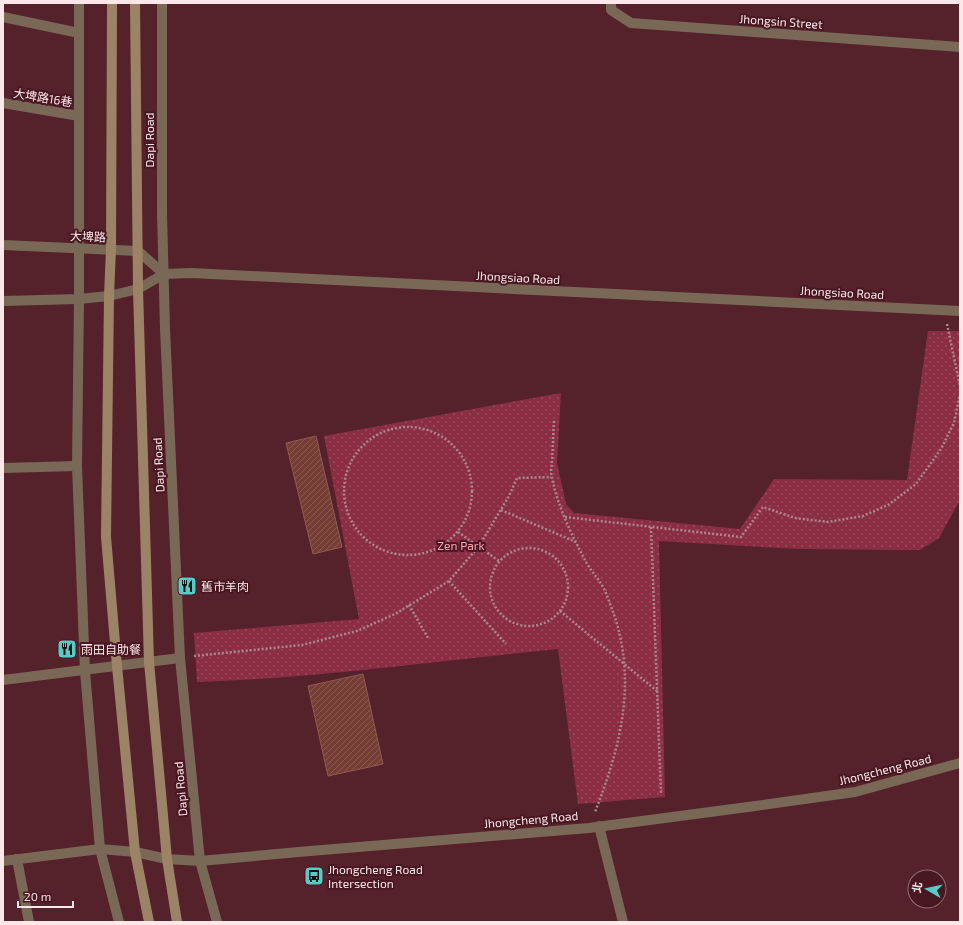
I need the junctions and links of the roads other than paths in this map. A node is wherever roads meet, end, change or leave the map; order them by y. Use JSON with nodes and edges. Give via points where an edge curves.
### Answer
{"nodes":[{"id":1,"x":79,"y":3,"type":"edge"},
{"id":2,"x":112,"y":3,"type":"edge"},
{"id":3,"x":135,"y":3,"type":"edge"},
{"id":4,"x":162,"y":3,"type":"edge"},
{"id":5,"x":611,"y":3,"type":"edge"},
{"id":6,"x":3,"y":17,"type":"edge"},
{"id":7,"x":79,"y":33,"type":"junction"},
{"id":8,"x":960,"y":47,"type":"edge"},
{"id":9,"x":3,"y":103,"type":"edge"},
{"id":10,"x":79,"y":116,"type":"junction"},
{"id":11,"x":3,"y":245,"type":"edge"},
{"id":12,"x":79,"y":248,"type":"junction"},
{"id":13,"x":111,"y":249,"type":"junction"},
{"id":14,"x":138,"y":251,"type":"junction"},
{"id":15,"x":164,"y":274,"type":"junction"},
{"id":16,"x":138,"y":288,"type":"junction"},
{"id":17,"x":109,"y":296,"type":"junction"},
{"id":18,"x":79,"y":299,"type":"junction"},
{"id":19,"x":3,"y":301,"type":"edge"},
{"id":20,"x":960,"y":311,"type":"edge"},
{"id":21,"x":78,"y":466,"type":"junction"},
{"id":22,"x":3,"y":468,"type":"edge"},
{"id":23,"x":180,"y":658,"type":"junction"},
{"id":24,"x":148,"y":662,"type":"junction"},
{"id":25,"x":117,"y":666,"type":"junction"},
{"id":26,"x":85,"y":671,"type":"junction"},
{"id":27,"x":3,"y":680,"type":"edge"},
{"id":28,"x":960,"y":763,"type":"edge"},
{"id":29,"x":594,"y":827,"type":"junction"},
{"id":30,"x":100,"y":849,"type":"junction"},
{"id":31,"x":135,"y":852,"type":"junction"},
{"id":32,"x":17,"y":859,"type":"junction"},
{"id":33,"x":166,"y":859,"type":"junction"},
{"id":34,"x":3,"y":861,"type":"edge"},
{"id":35,"x":200,"y":861,"type":"junction"},
{"id":36,"x":29,"y":922,"type":"edge"},
{"id":37,"x":119,"y":922,"type":"edge"},
{"id":38,"x":149,"y":922,"type":"edge"},
{"id":39,"x":177,"y":922,"type":"edge"},
{"id":40,"x":217,"y":922,"type":"edge"},
{"id":41,"x":623,"y":922,"type":"edge"}],
"edges":[{"from":1,"to":7,"type":"street"},
{"from":2,"to":13,"type":"main road"},
{"from":3,"to":14,"type":"main road","name":"Dapi Road"},
{"from":4,"to":15,"type":"street","name":"Dapi Road"},
{"from":5,"to":8,"type":"street","name":"Jhongsin Street","via":[[611,10],[631,23]]},
{"from":6,"to":7,"type":"street"},
{"from":7,"to":10,"type":"street"},
{"from":9,"to":10,"type":"street","name":"大埤路16巷"},
{"from":10,"to":12,"type":"street"},
{"from":11,"to":12,"type":"street","name":"大埤路"},
{"from":12,"to":13,"type":"street","name":"大埤路"},
{"from":12,"to":18,"type":"street"},
{"from":13,"to":14,"type":"street","name":"大埤路"},
{"from":13,"to":17,"type":"main road"},
{"from":14,"to":15,"type":"street"},
{"from":14,"to":16,"type":"main road","name":"Dapi Road"},
{"from":15,"to":16,"type":"street","name":"Jhongsiao Road"},
{"from":15,"to":20,"type":"street","name":"Jhongsiao Road","via":[[191,273]]},
{"from":15,"to":23,"type":"street","name":"Dapi Road"},
{"from":16,"to":17,"type":"street","name":"Jhongsiao Road"},
{"from":16,"to":24,"type":"main road","name":"Dapi Road"},
{"from":17,"to":18,"type":"street","name":"Jhongsiao Road"},
{"from":17,"to":25,"type":"main road","via":[[106,537]]},
{"from":18,"to":19,"type":"street","name":"Jhongsiao Road"},
{"from":18,"to":21,"type":"street"},
{"from":21,"to":22,"type":"street"},
{"from":21,"to":26,"type":"street"},
{"from":23,"to":24,"type":"street"},
{"from":23,"to":35,"type":"street","name":"Dapi Road"},
{"from":24,"to":25,"type":"street"},
{"from":24,"to":33,"type":"main road","name":"Dapi Road"},
{"from":25,"to":26,"type":"street"},
{"from":25,"to":31,"type":"main road"},
{"from":26,"to":27,"type":"street"},
{"from":26,"to":30,"type":"street"},
{"from":28,"to":29,"type":"street","name":"Jhongcheng Road","via":[[855,792]]},
{"from":29,"to":35,"type":"street","name":"Jhongcheng Road"},
{"from":29,"to":41,"type":"street"},
{"from":30,"to":31,"type":"street","name":"Jhongcheng Road"},
{"from":30,"to":32,"type":"street","name":"Jhongcheng Road"},
{"from":30,"to":37,"type":"street"},
{"from":31,"to":33,"type":"street","name":"Jhongcheng Road"},
{"from":31,"to":38,"type":"main road"},
{"from":32,"to":34,"type":"street","name":"Jhongcheng Road"},
{"from":32,"to":36,"type":"street"},
{"from":33,"to":35,"type":"street","name":"Jhongcheng Road"},
{"from":33,"to":39,"type":"main road","name":"Dapi Road"},
{"from":35,"to":40,"type":"street","name":"Dapi Road"}]}
